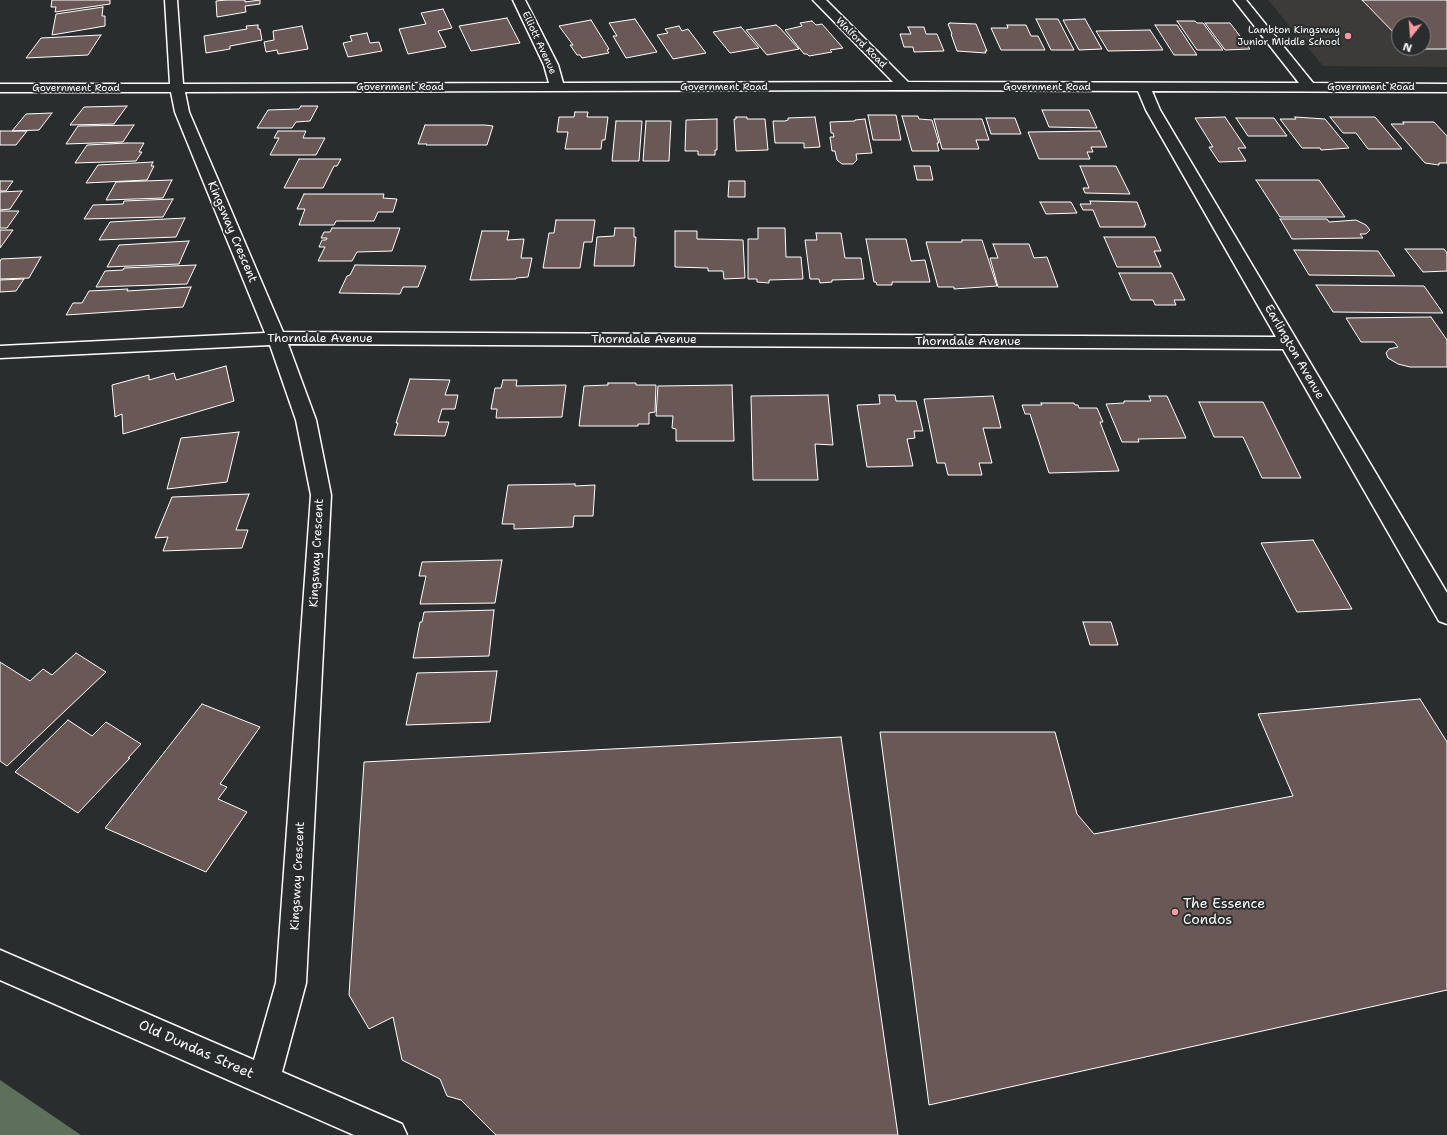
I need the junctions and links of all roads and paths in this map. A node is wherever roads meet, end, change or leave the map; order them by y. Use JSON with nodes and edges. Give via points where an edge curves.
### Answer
{"nodes":[{"id":1,"x":171,"y":0,"type":"edge"},
{"id":2,"x":519,"y":0,"type":"edge"},
{"id":3,"x":819,"y":0,"type":"edge"},
{"id":4,"x":1240,"y":0,"type":"edge"},
{"id":5,"x":904,"y":86,"type":"junction"},
{"id":6,"x":557,"y":87,"type":"junction"},
{"id":7,"x":1309,"y":87,"type":"junction"},
{"id":8,"x":0,"y":88,"type":"edge"},
{"id":9,"x":177,"y":88,"type":"junction"},
{"id":10,"x":1144,"y":88,"type":"junction"},
{"id":11,"x":1447,"y":88,"type":"edge"},
{"id":12,"x":277,"y":338,"type":"junction"},
{"id":13,"x":1289,"y":344,"type":"junction"},
{"id":14,"x":0,"y":352,"type":"edge"},
{"id":15,"x":1447,"y":614,"type":"edge"},
{"id":16,"x":0,"y":965,"type":"edge"},
{"id":17,"x":264,"y":1079,"type":"junction"},
{"id":18,"x":391,"y":1135,"type":"edge"}],
"edges":[{"from":1,"to":9,"type":"street","name":"Kingsway Crescent"},
{"from":2,"to":6,"type":"street","name":"Elliott Avenue","via":[[551,65]]},
{"from":3,"to":5,"type":"street","name":"Walford Road"},
{"from":4,"to":7,"type":"street"},
{"from":5,"to":6,"type":"street","name":"Government Road"},
{"from":5,"to":10,"type":"street","name":"Government Road"},
{"from":6,"to":9,"type":"street","name":"Government Road"},
{"from":7,"to":10,"type":"street","name":"Government Road"},
{"from":7,"to":11,"type":"street","name":"Government Road"},
{"from":8,"to":9,"type":"street","name":"Government Road"},
{"from":9,"to":12,"type":"street","name":"Kingsway Crescent","via":[[182,112]]},
{"from":10,"to":13,"type":"street","name":"Earlington Avenue","via":[[1153,110]]},
{"from":12,"to":13,"type":"street","name":"Thorndale Avenue"},
{"from":12,"to":14,"type":"street","name":"Thorndale Avenue"},
{"from":12,"to":17,"type":"street","name":"Kingsway Crescent","via":[[306,420],[321,495],[291,983]]},
{"from":13,"to":15,"type":"street","name":"Earlington Avenue"},
{"from":16,"to":17,"type":"street","name":"Old Dundas Street"},
{"from":17,"to":18,"type":"street","name":"Old Dundas Street"}]}
